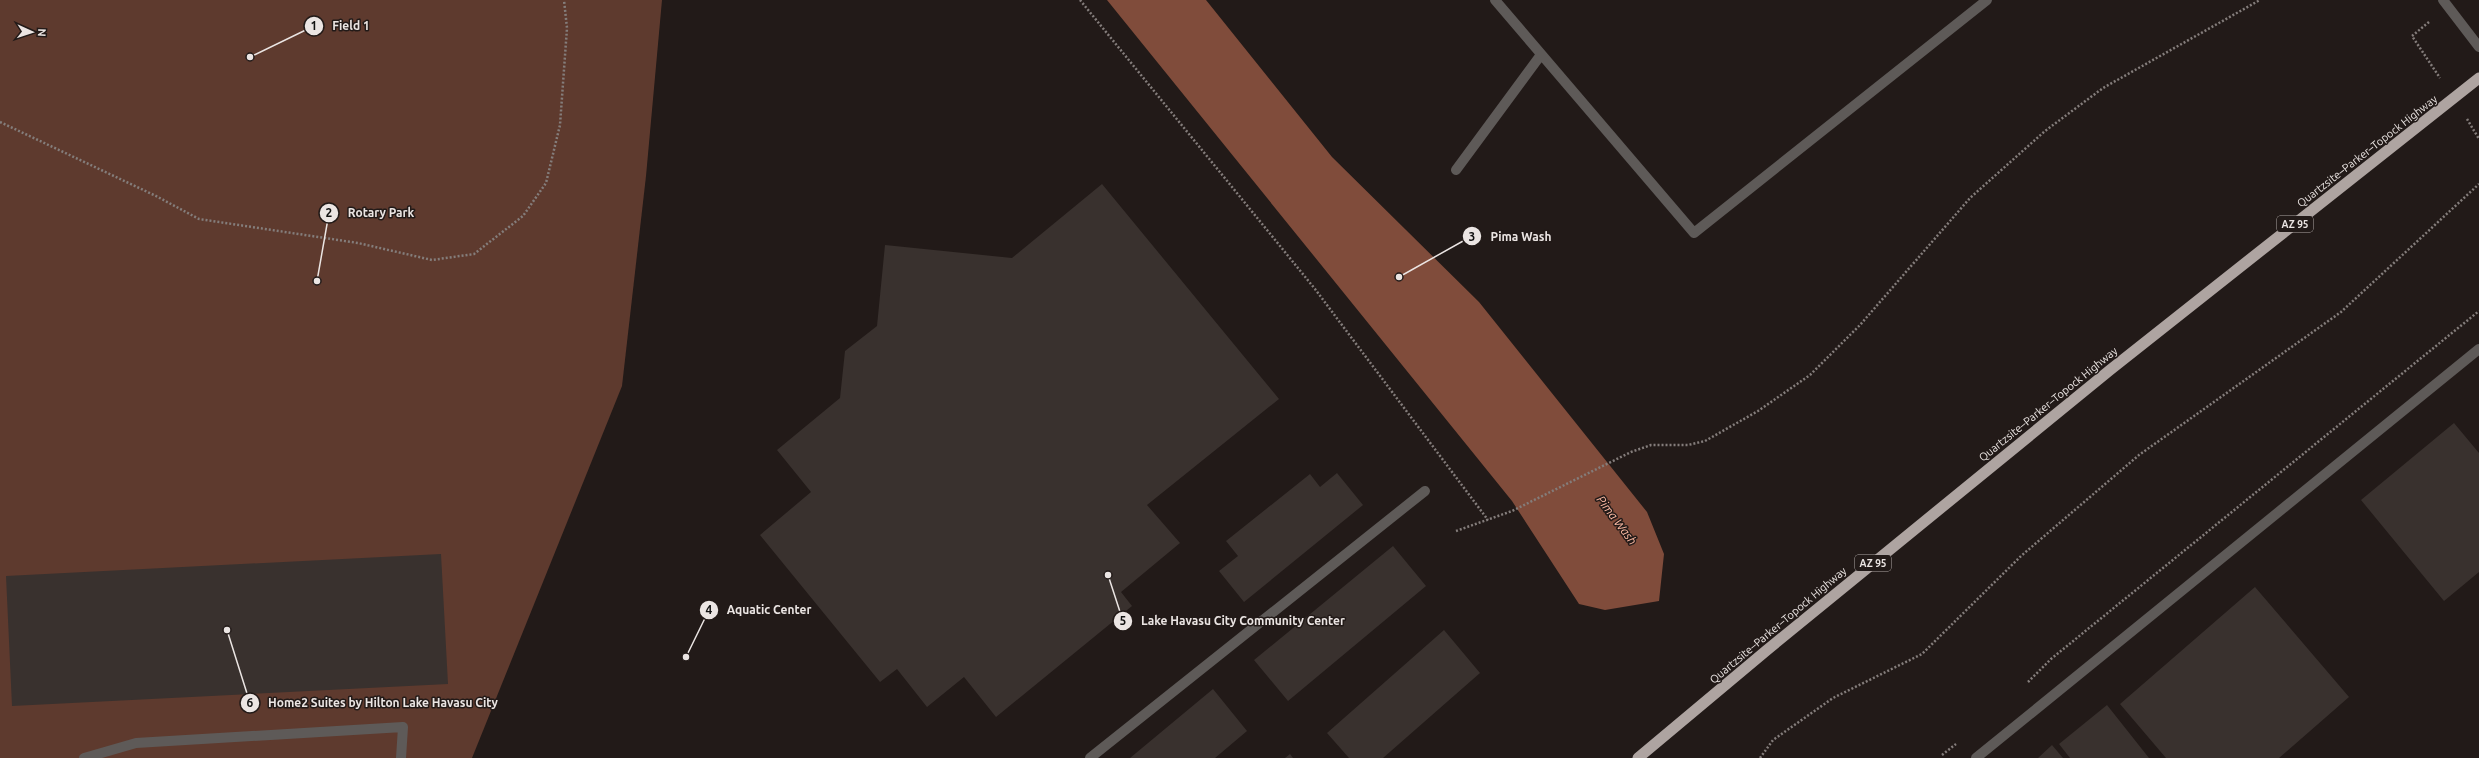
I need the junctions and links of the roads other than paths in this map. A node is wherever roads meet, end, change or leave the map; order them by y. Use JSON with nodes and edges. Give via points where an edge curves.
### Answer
{"nodes":[{"id":1,"x":1495,"y":0,"type":"edge"},
{"id":2,"x":1987,"y":0,"type":"edge"},
{"id":3,"x":2446,"y":3,"type":"edge"},
{"id":4,"x":2479,"y":47,"type":"edge"},
{"id":5,"x":1540,"y":56,"type":"junction"},
{"id":6,"x":2479,"y":78,"type":"edge"},
{"id":7,"x":1456,"y":170,"type":"dead end"},
{"id":8,"x":2479,"y":349,"type":"edge"},
{"id":9,"x":1425,"y":492,"type":"dead end"},
{"id":10,"x":84,"y":758,"type":"edge"},
{"id":11,"x":401,"y":758,"type":"edge"},
{"id":12,"x":1090,"y":758,"type":"edge"},
{"id":13,"x":1638,"y":758,"type":"edge"},
{"id":14,"x":1976,"y":758,"type":"edge"}],
"edges":[{"from":1,"to":5,"type":"street"},
{"from":2,"to":5,"type":"street","via":[[1694,233]]},
{"from":3,"to":4,"type":"street"},
{"from":5,"to":7,"type":"street"},
{"from":6,"to":13,"type":"highway","name":"Quartzsite–Parker–Topock Highway","number":"AZ 95","via":[[2104,375]]},
{"from":8,"to":14,"type":"street"},
{"from":9,"to":12,"type":"street"},
{"from":10,"to":11,"type":"street","via":[[136,743],[403,726]]}]}
